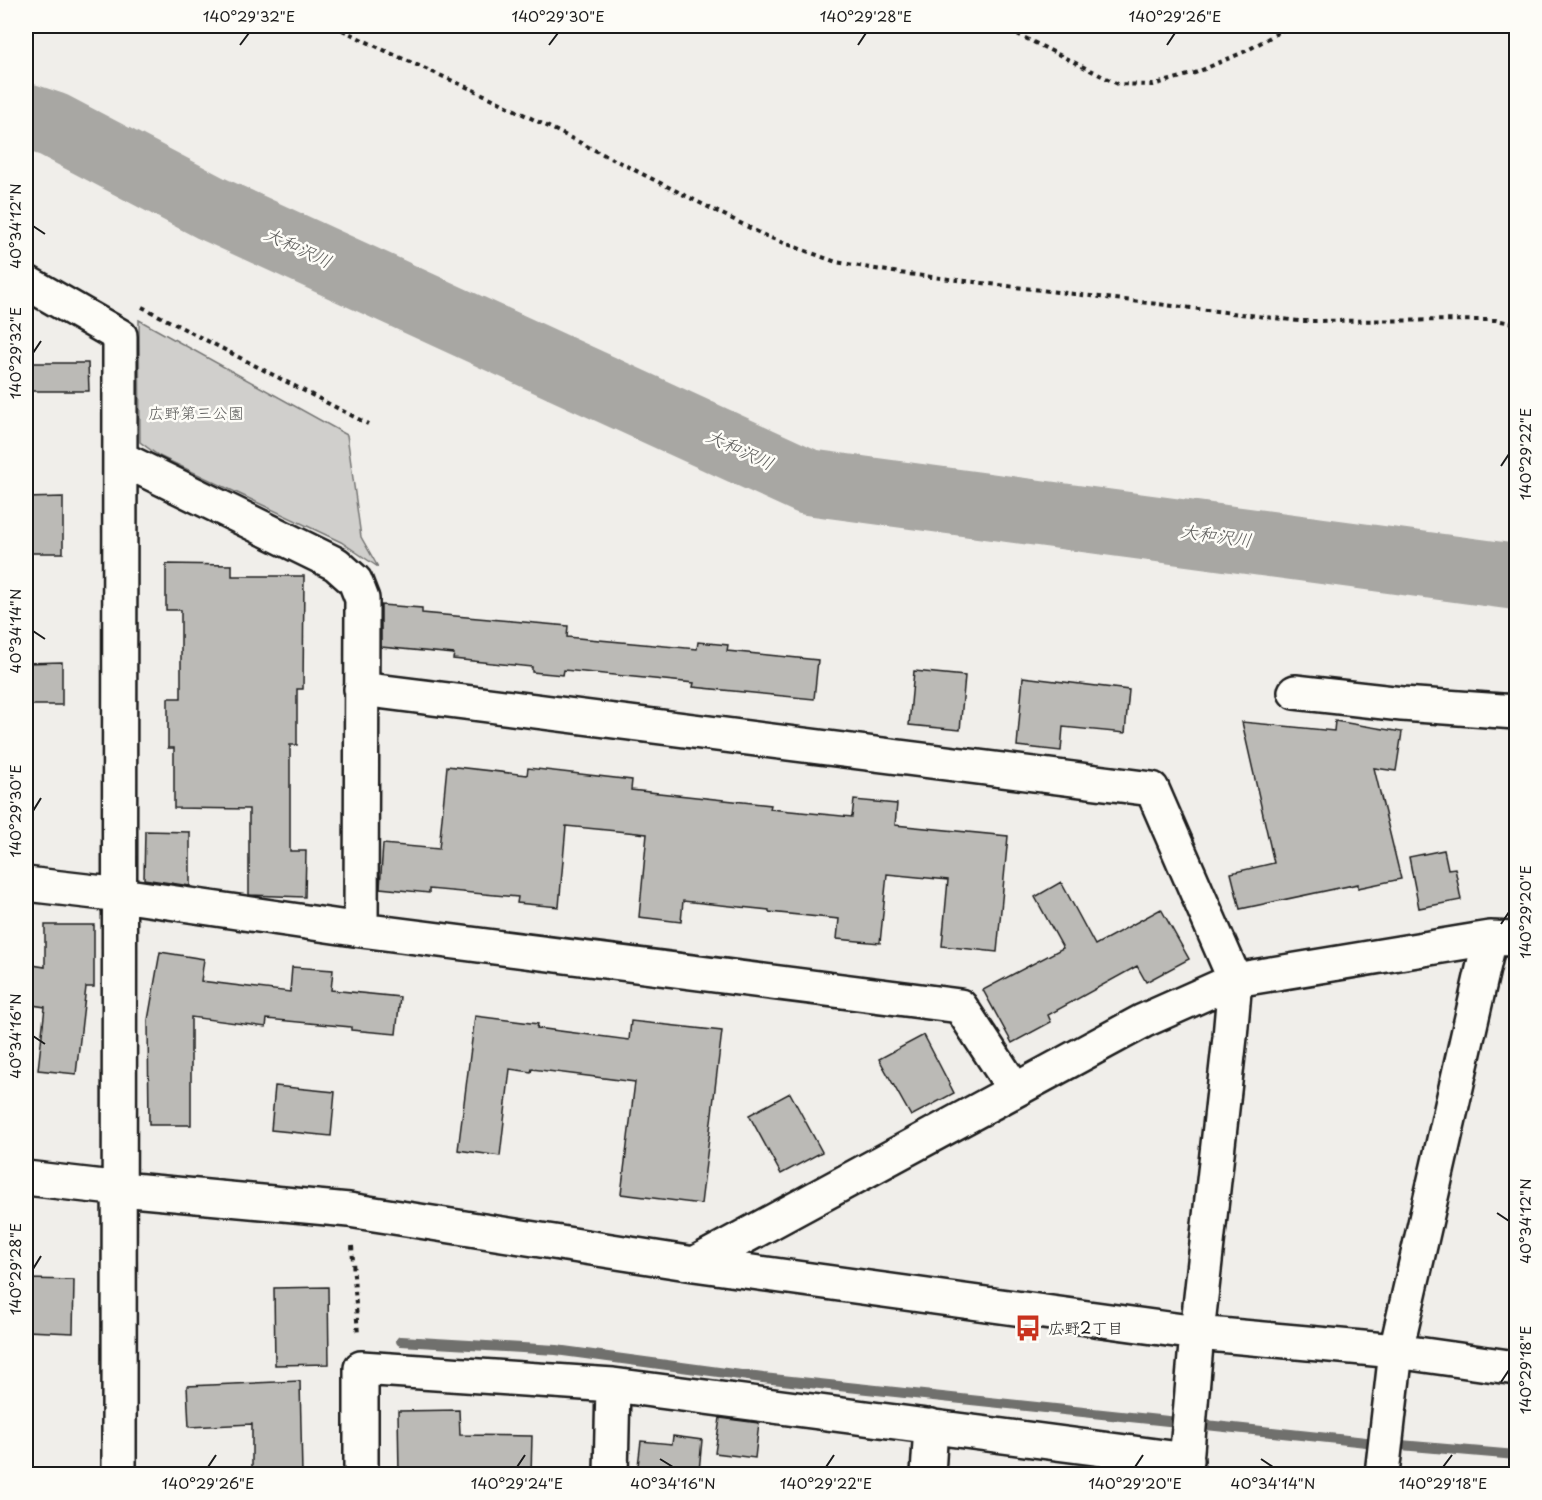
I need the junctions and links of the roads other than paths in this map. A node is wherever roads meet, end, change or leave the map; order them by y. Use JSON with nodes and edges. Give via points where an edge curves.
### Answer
{"nodes":[{"id":1,"x":26,"y":282,"type":"edge"},
{"id":2,"x":120,"y":458,"type":"junction"},
{"id":3,"x":361,"y":689,"type":"junction"},
{"id":4,"x":1294,"y":692,"type":"dead end"},
{"id":5,"x":1516,"y":712,"type":"edge"},
{"id":6,"x":26,"y":884,"type":"edge"},
{"id":7,"x":121,"y":895,"type":"junction"},
{"id":8,"x":361,"y":930,"type":"junction"},
{"id":9,"x":1503,"y":939,"type":"edge"},
{"id":10,"x":1235,"y":980,"type":"junction"},
{"id":11,"x":1015,"y":1090,"type":"junction"},
{"id":12,"x":26,"y":1178,"type":"edge"},
{"id":13,"x":121,"y":1189,"type":"junction"},
{"id":14,"x":694,"y":1264,"type":"junction"},
{"id":15,"x":1197,"y":1333,"type":"junction"},
{"id":16,"x":1396,"y":1351,"type":"junction"},
{"id":17,"x":1516,"y":1368,"type":"edge"},
{"id":18,"x":613,"y":1385,"type":"junction"},
{"id":19,"x":931,"y":1426,"type":"junction"},
{"id":20,"x":1186,"y":1467,"type":"edge"},
{"id":21,"x":120,"y":1474,"type":"edge"},
{"id":22,"x":361,"y":1474,"type":"edge"},
{"id":23,"x":611,"y":1474,"type":"edge"},
{"id":24,"x":928,"y":1474,"type":"edge"},
{"id":25,"x":1382,"y":1474,"type":"edge"}],
"edges":[{"from":1,"to":2,"type":"street","via":[[120,336]]},
{"from":2,"to":3,"type":"street","via":[[336,564],[355,581],[362,599]]},
{"from":2,"to":7,"type":"street"},
{"from":3,"to":8,"type":"street"},
{"from":3,"to":10,"type":"street","via":[[1152,789]]},
{"from":4,"to":5,"type":"street"},
{"from":6,"to":7,"type":"street"},
{"from":7,"to":8,"type":"street"},
{"from":7,"to":13,"type":"street"},
{"from":8,"to":11,"type":"street","via":[[960,1006]]},
{"from":9,"to":10,"type":"street"},
{"from":9,"to":16,"type":"street"},
{"from":10,"to":11,"type":"street","via":[[1143,1021]]},
{"from":10,"to":15,"type":"street"},
{"from":11,"to":14,"type":"street"},
{"from":12,"to":13,"type":"street"},
{"from":13,"to":14,"type":"street","via":[[349,1210]]},
{"from":13,"to":21,"type":"street"},
{"from":14,"to":15,"type":"street"},
{"from":15,"to":16,"type":"street"},
{"from":15,"to":20,"type":"street"},
{"from":16,"to":17,"type":"street"},
{"from":16,"to":25,"type":"street"},
{"from":18,"to":19,"type":"street"},
{"from":18,"to":22,"type":"street","via":[[361,1368]]},
{"from":18,"to":23,"type":"street"},
{"from":19,"to":20,"type":"street"},
{"from":19,"to":24,"type":"street"}]}
